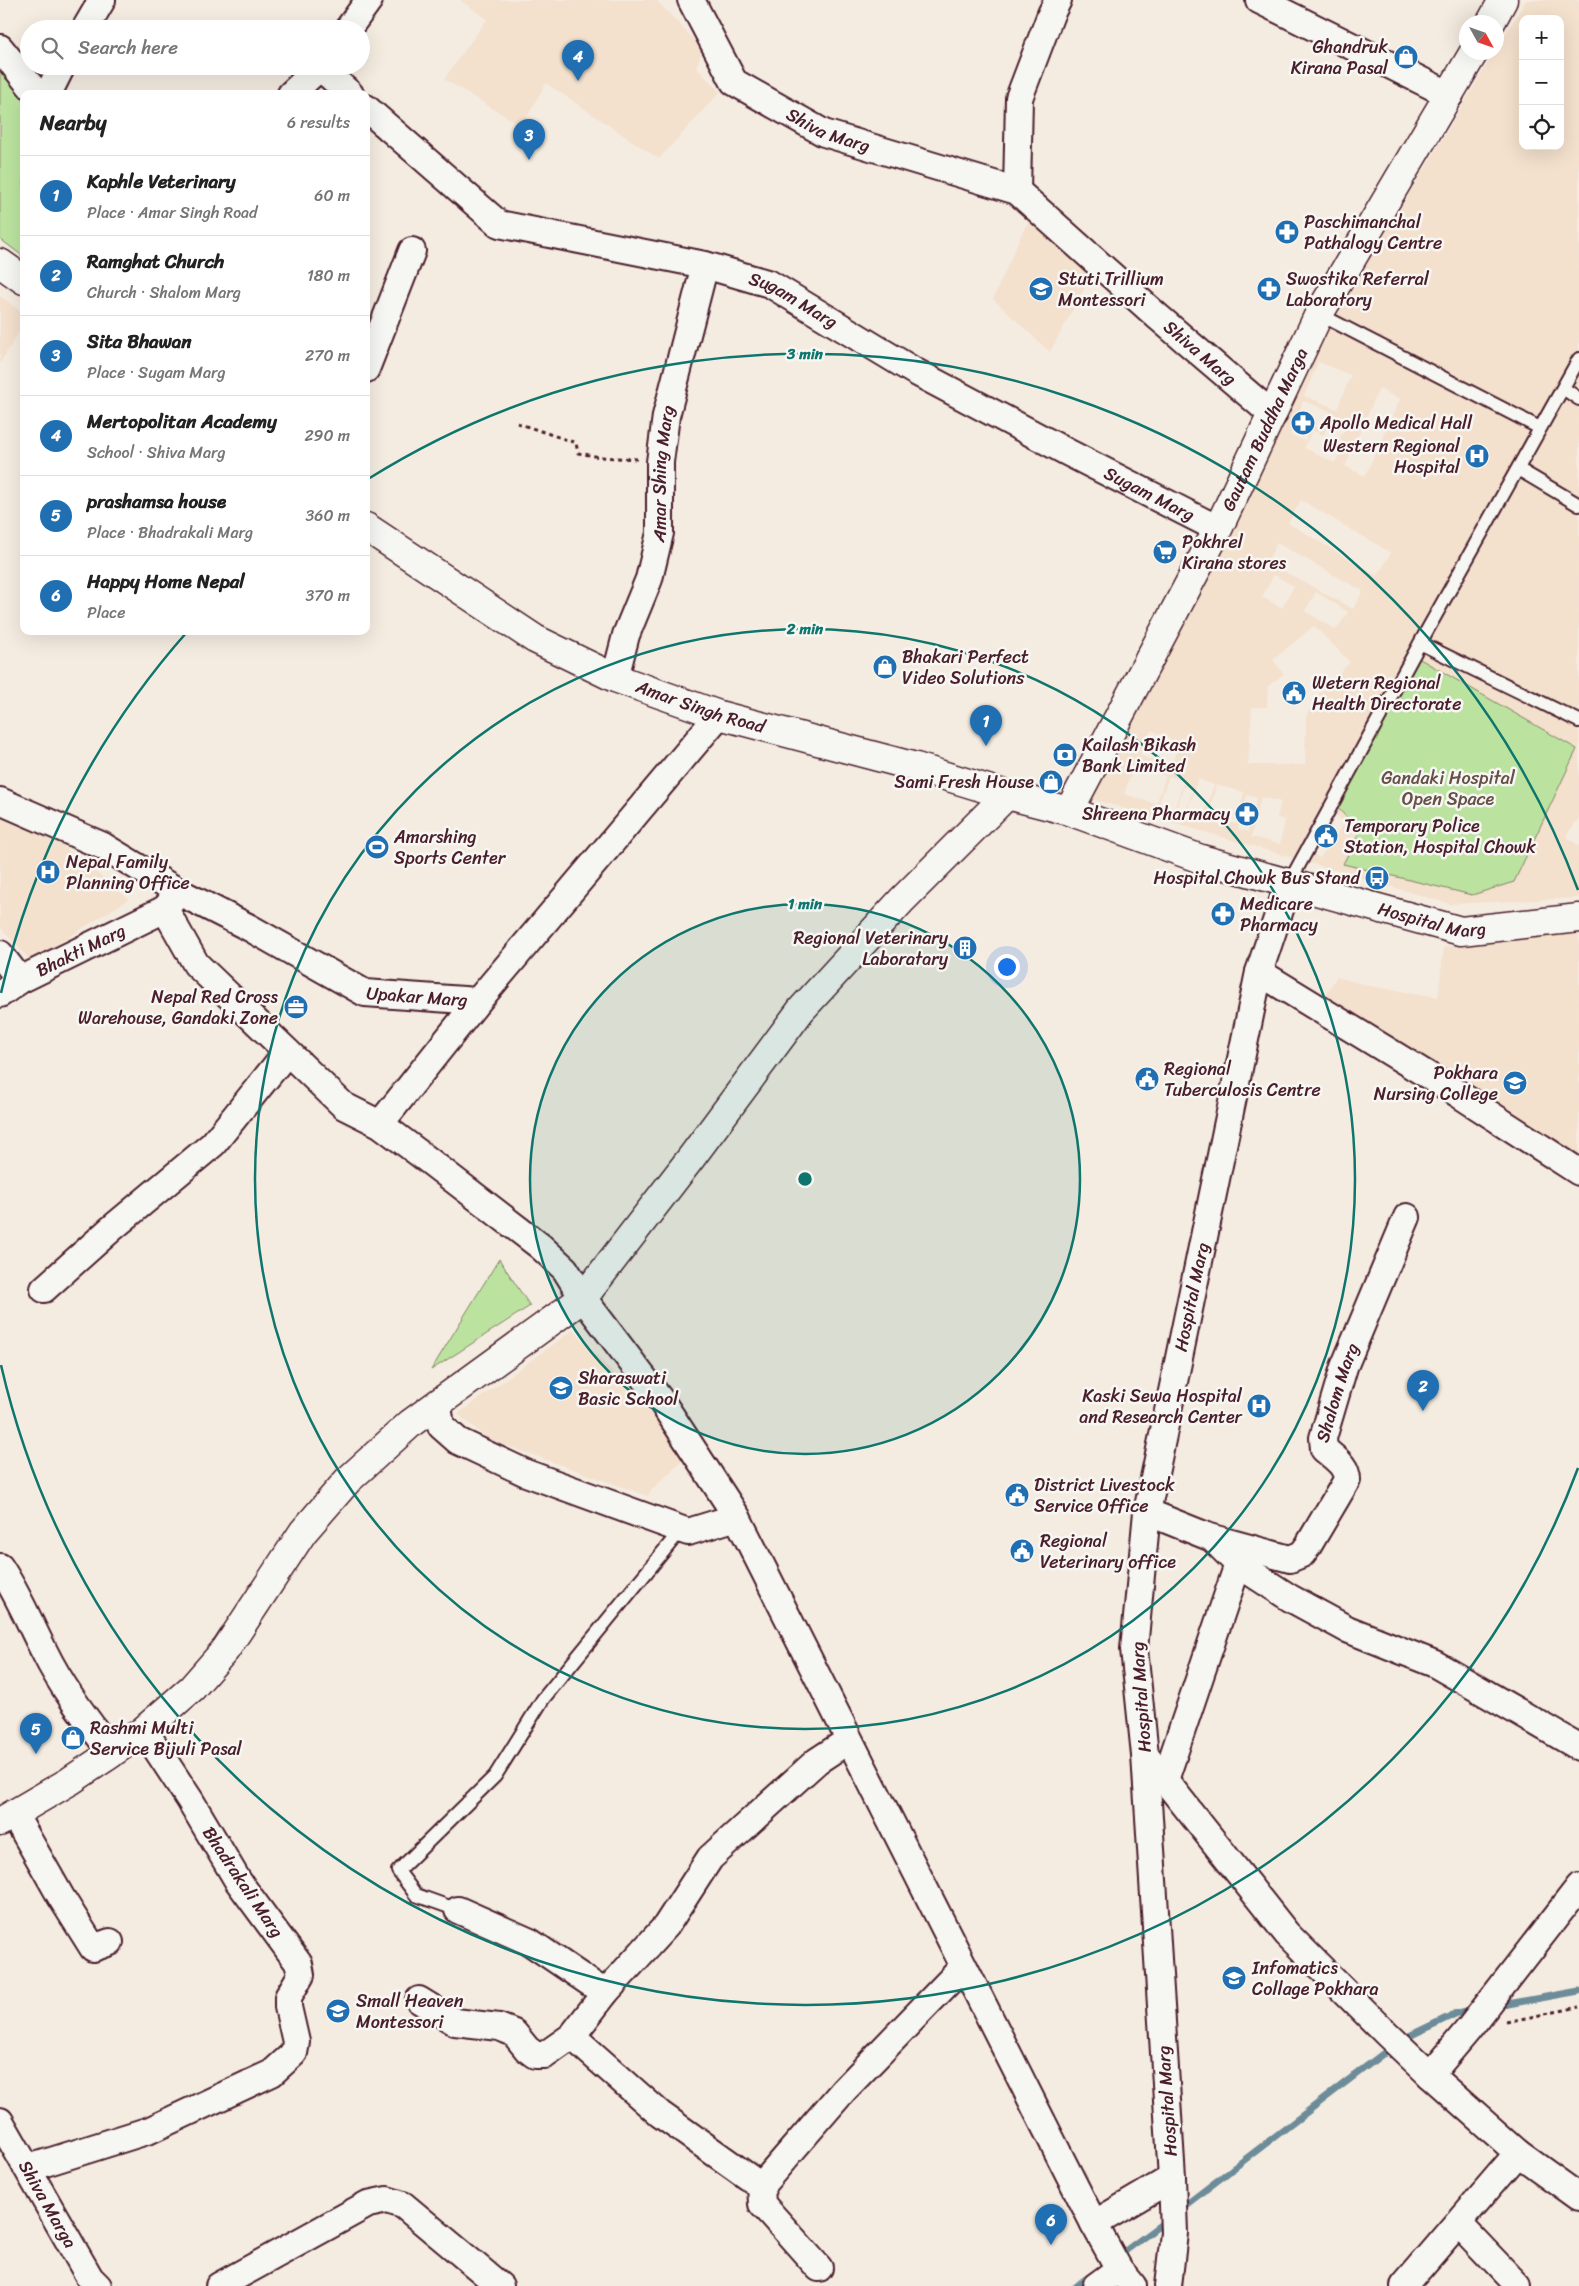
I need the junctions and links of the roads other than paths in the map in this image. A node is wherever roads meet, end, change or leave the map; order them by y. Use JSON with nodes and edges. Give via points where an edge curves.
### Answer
{"nodes":[{"id":1,"x":102,"y":0,"type":"edge"},
{"id":2,"x":369,"y":0,"type":"edge"},
{"id":3,"x":691,"y":0,"type":"edge"},
{"id":4,"x":1058,"y":0,"type":"edge"},
{"id":5,"x":1259,"y":0,"type":"edge"},
{"id":6,"x":1503,"y":0,"type":"edge"},
{"id":7,"x":1495,"y":15,"type":"edge"},
{"id":8,"x":90,"y":20,"type":"edge"},
{"id":9,"x":355,"y":20,"type":"edge"},
{"id":10,"x":0,"y":48,"type":"edge"},
{"id":11,"x":1470,"y":60,"type":"edge"},
{"id":12,"x":20,"y":73,"type":"edge"},
{"id":13,"x":22,"y":75,"type":"edge"},
{"id":14,"x":58,"y":75,"type":"edge"},
{"id":15,"x":312,"y":75,"type":"edge"},
{"id":16,"x":330,"y":75,"type":"edge"},
{"id":17,"x":34,"y":90,"type":"edge"},
{"id":18,"x":50,"y":90,"type":"edge"},
{"id":19,"x":295,"y":90,"type":"edge"},
{"id":20,"x":346,"y":90,"type":"edge"},
{"id":21,"x":1450,"y":95,"type":"junction"},
{"id":22,"x":370,"y":111,"type":"edge"},
{"id":23,"x":1017,"y":191,"type":"junction"},
{"id":24,"x":412,"y":251,"type":"dead end"},
{"id":25,"x":0,"y":263,"type":"edge"},
{"id":26,"x":706,"y":265,"type":"junction"},
{"id":27,"x":20,"y":277,"type":"edge"},
{"id":28,"x":1319,"y":314,"type":"junction"},
{"id":29,"x":370,"y":359,"type":"edge"},
{"id":30,"x":1579,"y":359,"type":"edge"},
{"id":31,"x":1563,"y":388,"type":"junction"},
{"id":32,"x":1579,"y":400,"type":"edge"},
{"id":33,"x":1273,"y":415,"type":"junction"},
{"id":34,"x":1540,"y":428,"type":"junction"},
{"id":35,"x":1518,"y":469,"type":"junction"},
{"id":36,"x":1579,"y":505,"type":"edge"},
{"id":37,"x":1218,"y":529,"type":"junction"},
{"id":38,"x":370,"y":531,"type":"edge"},
{"id":39,"x":1420,"y":643,"type":"junction"},
{"id":40,"x":614,"y":678,"type":"junction"},
{"id":41,"x":719,"y":715,"type":"junction"},
{"id":42,"x":1579,"y":721,"type":"edge"},
{"id":43,"x":1007,"y":796,"type":"junction"},
{"id":44,"x":0,"y":801,"type":"edge"},
{"id":45,"x":1069,"y":811,"type":"junction"},
{"id":46,"x":1289,"y":883,"type":"junction"},
{"id":47,"x":172,"y":900,"type":"junction"},
{"id":48,"x":1579,"y":918,"type":"edge"},
{"id":49,"x":0,"y":954,"type":"edge"},
{"id":50,"x":1258,"y":972,"type":"junction"},
{"id":51,"x":10,"y":987,"type":"edge"},
{"id":52,"x":478,"y":1001,"type":"junction"},
{"id":53,"x":287,"y":1052,"type":"junction"},
{"id":54,"x":380,"y":1124,"type":"junction"},
{"id":55,"x":1579,"y":1172,"type":"edge"},
{"id":56,"x":1406,"y":1217,"type":"dead end"},
{"id":57,"x":44,"y":1289,"type":"dead end"},
{"id":58,"x":583,"y":1298,"type":"junction"},
{"id":59,"x":438,"y":1405,"type":"junction"},
{"id":60,"x":1148,"y":1512,"type":"junction"},
{"id":61,"x":737,"y":1517,"type":"junction"},
{"id":62,"x":681,"y":1530,"type":"junction"},
{"id":63,"x":1212,"y":1538,"type":"junction"},
{"id":64,"x":1238,"y":1564,"type":"junction"},
{"id":65,"x":0,"y":1567,"type":"edge"},
{"id":66,"x":144,"y":1730,"type":"junction"},
{"id":67,"x":849,"y":1740,"type":"junction"},
{"id":68,"x":1579,"y":1747,"type":"edge"},
{"id":69,"x":112,"y":1753,"type":"junction"},
{"id":70,"x":1145,"y":1755,"type":"junction"},
{"id":71,"x":1165,"y":1780,"type":"junction"},
{"id":72,"x":7,"y":1818,"type":"edge"},
{"id":73,"x":1579,"y":1887,"type":"edge"},
{"id":74,"x":458,"y":1910,"type":"joint"},
{"id":75,"x":110,"y":1942,"type":"dead end"},
{"id":76,"x":963,"y":1967,"type":"junction"},
{"id":77,"x":605,"y":1993,"type":"junction"},
{"id":78,"x":419,"y":2000,"type":"dead end"},
{"id":79,"x":572,"y":2036,"type":"junction"},
{"id":80,"x":1430,"y":2075,"type":"junction"},
{"id":81,"x":0,"y":2121,"type":"edge"},
{"id":82,"x":1518,"y":2153,"type":"junction"},
{"id":83,"x":29,"y":2168,"type":"junction"},
{"id":84,"x":1172,"y":2178,"type":"junction"},
{"id":85,"x":760,"y":2186,"type":"junction"},
{"id":86,"x":1579,"y":2197,"type":"edge"},
{"id":87,"x":1094,"y":2224,"type":"junction"},
{"id":88,"x":1459,"y":2224,"type":"junction"},
{"id":89,"x":819,"y":2268,"type":"dead end"},
{"id":90,"x":1126,"y":2277,"type":"edge"},
{"id":91,"x":98,"y":2286,"type":"edge"},
{"id":92,"x":220,"y":2286,"type":"edge"},
{"id":93,"x":500,"y":2286,"type":"edge"},
{"id":94,"x":1096,"y":2286,"type":"edge"},
{"id":95,"x":1168,"y":2286,"type":"edge"},
{"id":96,"x":1404,"y":2286,"type":"edge"},
{"id":97,"x":1518,"y":2286,"type":"edge"}],
"edges":[{"from":1,"to":8,"type":"street"},
{"from":2,"to":9,"type":"street"},
{"from":3,"to":23,"type":"street","name":"Shiva Marg","via":[[734,82],[824,133]]},
{"from":4,"to":23,"type":"street","via":[[1019,98]]},
{"from":5,"to":21,"type":"street"},
{"from":6,"to":7,"type":"main road"},
{"from":10,"to":12,"type":"street"},
{"from":11,"to":21,"type":"main road","name":"Gautam Buddha Marga"},
{"from":13,"to":17,"type":"street"},
{"from":14,"to":18,"type":"street"},
{"from":15,"to":19,"type":"street"},
{"from":16,"to":20,"type":"street"},
{"from":21,"to":28,"type":"main road","name":"Gautam Buddha Marga"},
{"from":22,"to":26,"type":"street","name":"Sugam Marg","via":[[499,224]]},
{"from":23,"to":33,"type":"street","name":"Shiva Marg"},
{"from":24,"to":29,"type":"street"},
{"from":25,"to":27,"type":"main road"},
{"from":26,"to":37,"type":"street","name":"Sugam Marg","via":[[770,284],[914,371]]},
{"from":26,"to":40,"type":"street","name":"Amar Shing Marg","via":[[666,416],[660,462],[660,532],[649,579],[626,635]]},
{"from":28,"to":33,"type":"main road","name":"Gautam Buddha Marga"},
{"from":28,"to":34,"type":"lane"},
{"from":30,"to":31,"type":"lane"},
{"from":31,"to":32,"type":"lane"},
{"from":31,"to":34,"type":"lane"},
{"from":33,"to":37,"type":"main road","name":"Gautam Buddha Marga"},
{"from":34,"to":35,"type":"lane"},
{"from":35,"to":36,"type":"lane"},
{"from":35,"to":39,"type":"lane"},
{"from":37,"to":45,"type":"main road","name":"Gautam Buddha Marga"},
{"from":38,"to":40,"type":"main road","name":"Amar Singh Road","via":[[535,639]]},
{"from":39,"to":42,"type":"lane"},
{"from":39,"to":46,"type":"lane"},
{"from":40,"to":41,"type":"main road","name":"Amar Singh Road"},
{"from":41,"to":43,"type":"main road","name":"Amar Singh Road","via":[[916,767]]},
{"from":41,"to":52,"type":"street","name":"Upakar Marg"},
{"from":43,"to":45,"type":"main road","name":"Amar Singh Road"},
{"from":43,"to":58,"type":"main road","via":[[902,900],[801,1010]]},
{"from":44,"to":47,"type":"street","name":"Upakar Marg","via":[[103,846]]},
{"from":45,"to":46,"type":"main road","name":"Hospital Marg","via":[[1201,859]]},
{"from":46,"to":48,"type":"main road","name":"Hospital Marg","via":[[1461,930]]},
{"from":46,"to":50,"type":"street","name":"Hospital Marg"},
{"from":47,"to":51,"type":"street","name":"Bhakti Marg"},
{"from":47,"to":52,"type":"street","name":"Upakar Marg","via":[[250,928],[365,993]]},
{"from":47,"to":53,"type":"street","via":[[196,964]]},
{"from":49,"to":51,"type":"street"},
{"from":50,"to":55,"type":"street"},
{"from":50,"to":60,"type":"street","name":"Hospital Marg"},
{"from":52,"to":54,"type":"street"},
{"from":53,"to":54,"type":"street","via":[[344,1106]]},
{"from":53,"to":57,"type":"street","via":[[213,1144]]},
{"from":54,"to":58,"type":"street","via":[[540,1246],[565,1270]]},
{"from":56,"to":63,"type":"street","name":"Shalom Marg","via":[[1344,1367],[1322,1438],[1324,1449],[1347,1472],[1347,1480],[1308,1546],[1302,1554],[1290,1559]]},
{"from":58,"to":59,"type":"main road"},
{"from":58,"to":61,"type":"street","via":[[662,1402]]},
{"from":59,"to":62,"type":"street","via":[[441,1426],[458,1441],[526,1472]]},
{"from":59,"to":66,"type":"main road","via":[[411,1423],[348,1480],[303,1532],[226,1649],[192,1688]]},
{"from":60,"to":63,"type":"street"},
{"from":60,"to":70,"type":"street","name":"Hospital Marg","via":[[1134,1650]]},
{"from":61,"to":62,"type":"street","via":[[688,1532]]},
{"from":61,"to":67,"type":"street"},
{"from":62,"to":74,"type":"lane","via":[[543,1699],[495,1776],[398,1871],[416,1895]]},
{"from":63,"to":64,"type":"street"},
{"from":64,"to":68,"type":"street","via":[[1290,1598],[1339,1624],[1435,1664]]},
{"from":64,"to":71,"type":"street"},
{"from":65,"to":69,"type":"street","via":[[18,1594],[44,1652]]},
{"from":66,"to":69,"type":"main road"},
{"from":66,"to":83,"type":"street","name":"Bhadrakali Marg","via":[[238,1880],[300,1964],[301,1975],[288,1997],[296,2042],[294,2053],[272,2073],[150,2130]]},
{"from":67,"to":76,"type":"street"},
{"from":67,"to":77,"type":"street","via":[[818,1761],[710,1858],[666,1926]]},
{"from":69,"to":72,"type":"main road"},
{"from":70,"to":71,"type":"street"},
{"from":70,"to":84,"type":"street","name":"Hospital Marg"},
{"from":71,"to":80,"type":"street","via":[[1287,1934]]},
{"from":72,"to":75,"type":"street","via":[[93,1948]]},
{"from":73,"to":80,"type":"street"},
{"from":74,"to":77,"type":"street","via":[[530,1942]]},
{"from":76,"to":85,"type":"street","via":[[843,2091]]},
{"from":76,"to":87,"type":"street"},
{"from":77,"to":79,"type":"street"},
{"from":78,"to":79,"type":"street","via":[[455,2022],[499,2027],[514,2033],[535,2055],[544,2055]]},
{"from":79,"to":85,"type":"street","via":[[660,2114]]},
{"from":80,"to":82,"type":"street"},
{"from":81,"to":83,"type":"street","name":"Shiva Marga"},
{"from":82,"to":86,"type":"street"},
{"from":82,"to":88,"type":"street"},
{"from":83,"to":91,"type":"street","name":"Shiva Marga","via":[[90,2278]]},
{"from":84,"to":87,"type":"street"},
{"from":84,"to":95,"type":"street","name":"Hospital Marg","via":[[1174,2233]]},
{"from":85,"to":89,"type":"street","via":[[762,2204]]},
{"from":87,"to":90,"type":"street"},
{"from":88,"to":96,"type":"street"},
{"from":88,"to":97,"type":"street"},
{"from":90,"to":94,"type":"street"},
{"from":92,"to":93,"type":"street","via":[[368,2204],[387,2200],[404,2205]]}]}
